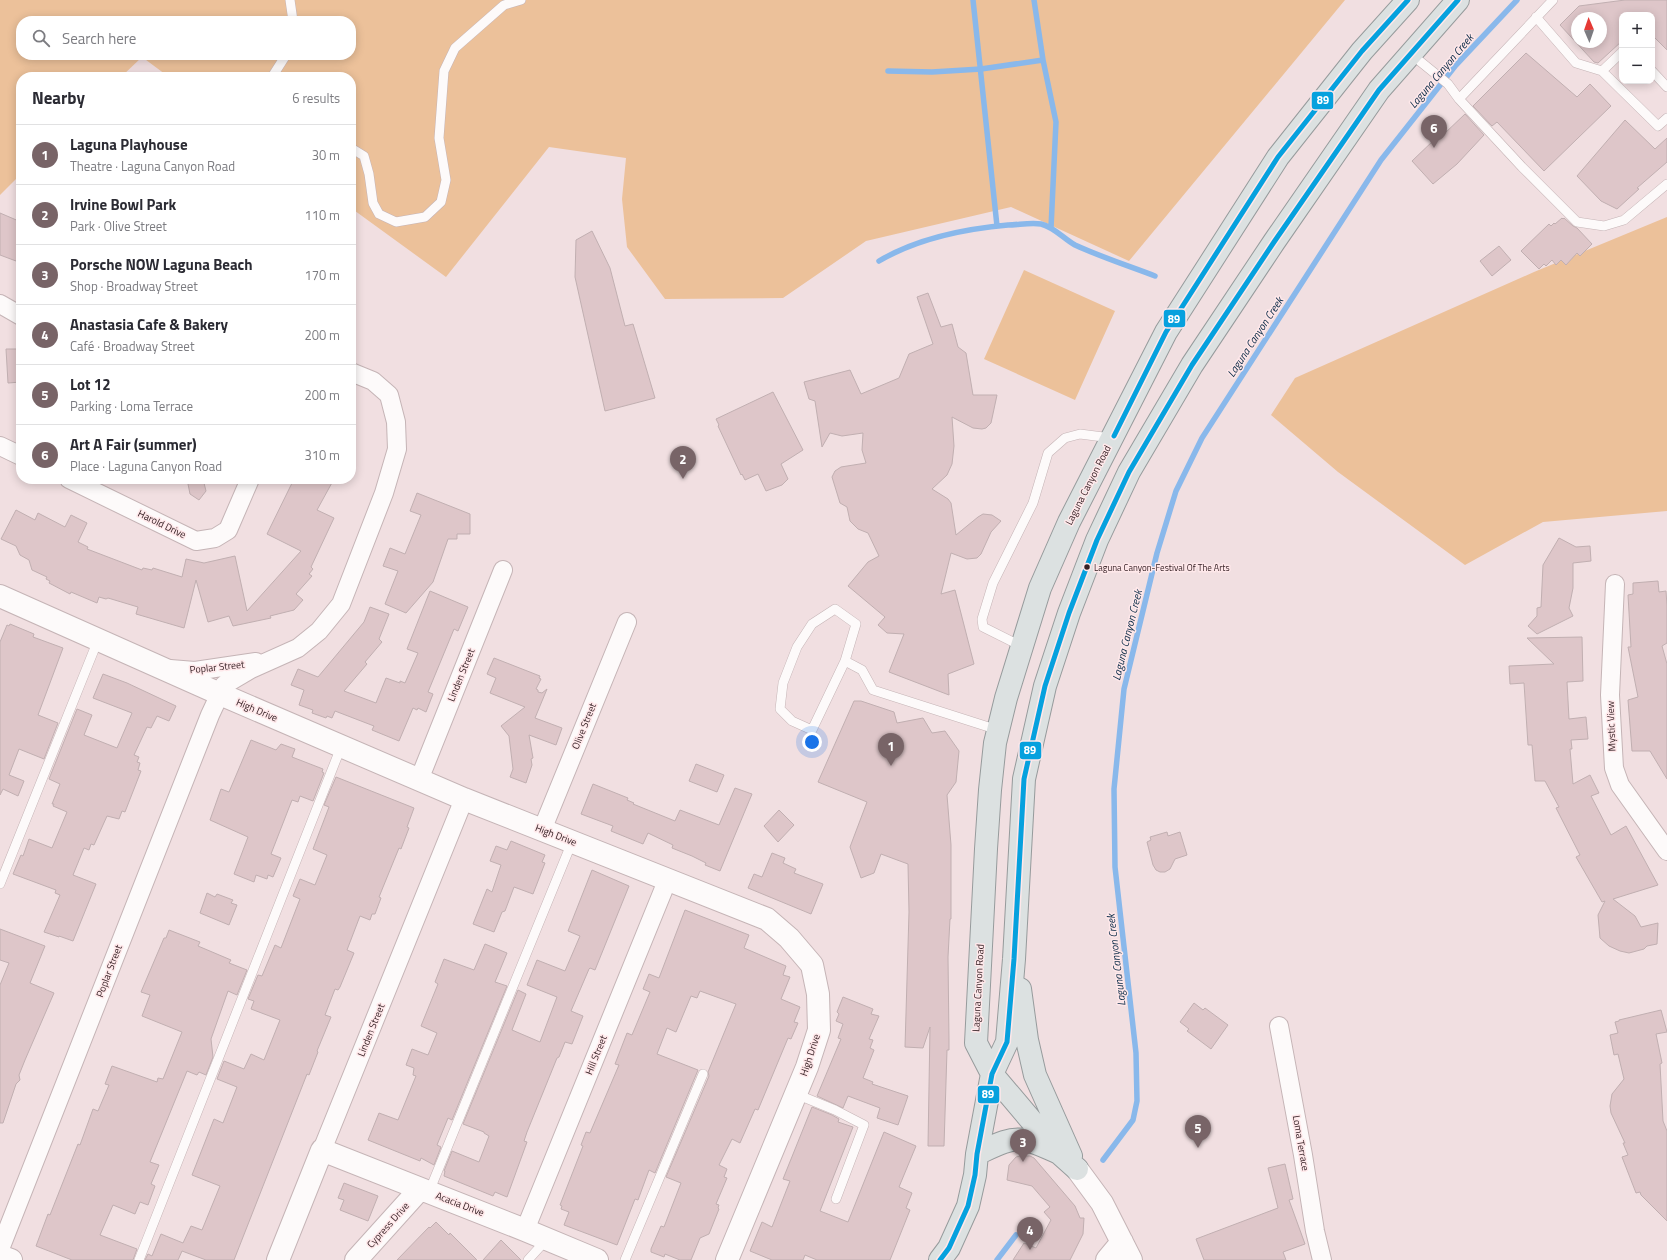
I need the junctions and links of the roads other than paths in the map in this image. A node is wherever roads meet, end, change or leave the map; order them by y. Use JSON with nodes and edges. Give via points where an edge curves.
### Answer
{"nodes":[{"id":1,"x":290,"y":0,"type":"edge"},
{"id":2,"x":520,"y":0,"type":"edge"},
{"id":3,"x":1408,"y":0,"type":"edge"},
{"id":4,"x":1458,"y":0,"type":"edge"},
{"id":5,"x":1553,"y":0,"type":"edge"},
{"id":6,"x":292,"y":16,"type":"edge"},
{"id":7,"x":1536,"y":17,"type":"junction"},
{"id":8,"x":1410,"y":53,"type":"junction"},
{"id":9,"x":1619,"y":55,"type":"edge"},
{"id":10,"x":283,"y":60,"type":"edge"},
{"id":11,"x":1602,"y":71,"type":"junction"},
{"id":12,"x":275,"y":72,"type":"edge"},
{"id":13,"x":1655,"y":75,"type":"edge"},
{"id":14,"x":1667,"y":87,"type":"edge"},
{"id":15,"x":1459,"y":99,"type":"junction"},
{"id":16,"x":1667,"y":118,"type":"edge"},
{"id":17,"x":356,"y":151,"type":"edge"},
{"id":18,"x":1667,"y":184,"type":"edge"},
{"id":19,"x":0,"y":304,"type":"edge"},
{"id":20,"x":16,"y":313,"type":"edge"},
{"id":21,"x":356,"y":374,"type":"edge"},
{"id":22,"x":1112,"y":438,"type":"junction"},
{"id":23,"x":0,"y":446,"type":"edge"},
{"id":24,"x":16,"y":454,"type":"edge"},
{"id":25,"x":78,"y":484,"type":"edge"},
{"id":26,"x":248,"y":484,"type":"edge"},
{"id":27,"x":503,"y":570,"type":"dead end"},
{"id":28,"x":1615,"y":584,"type":"dead end"},
{"id":29,"x":0,"y":596,"type":"edge"},
{"id":30,"x":627,"y":622,"type":"dead end"},
{"id":31,"x":98,"y":640,"type":"junction"},
{"id":32,"x":1021,"y":646,"type":"junction"},
{"id":33,"x":1054,"y":658,"type":"junction"},
{"id":34,"x":270,"y":660,"type":"junction"},
{"id":35,"x":845,"y":661,"type":"junction"},
{"id":36,"x":163,"y":669,"type":"junction"},
{"id":37,"x":220,"y":694,"type":"junction"},
{"id":38,"x":998,"y":730,"type":"junction"},
{"id":39,"x":341,"y":747,"type":"junction"},
{"id":40,"x":419,"y":780,"type":"junction"},
{"id":41,"x":464,"y":799,"type":"junction"},
{"id":42,"x":542,"y":830,"type":"junction"},
{"id":43,"x":572,"y":841,"type":"junction"},
{"id":44,"x":1667,"y":851,"type":"edge"},
{"id":45,"x":667,"y":881,"type":"junction"},
{"id":46,"x":0,"y":884,"type":"edge"},
{"id":47,"x":1014,"y":959,"type":"junction"},
{"id":48,"x":1279,"y":1026,"type":"dead end"},
{"id":49,"x":703,"y":1074,"type":"dead end"},
{"id":50,"x":992,"y":1074,"type":"junction"},
{"id":51,"x":796,"y":1094,"type":"junction"},
{"id":52,"x":322,"y":1150,"type":"junction"},
{"id":53,"x":1058,"y":1152,"type":"junction"},
{"id":54,"x":977,"y":1154,"type":"junction"},
{"id":55,"x":1077,"y":1169,"type":"junction"},
{"id":56,"x":425,"y":1191,"type":"junction"},
{"id":57,"x":836,"y":1199,"type":"dead end"},
{"id":58,"x":525,"y":1230,"type":"junction"},
{"id":59,"x":548,"y":1240,"type":"junction"},
{"id":60,"x":0,"y":1249,"type":"edge"},
{"id":61,"x":1126,"y":1251,"type":"edge"},
{"id":62,"x":0,"y":1256,"type":"edge"},
{"id":63,"x":11,"y":1260,"type":"edge"},
{"id":64,"x":139,"y":1260,"type":"edge"},
{"id":65,"x":278,"y":1260,"type":"edge"},
{"id":66,"x":356,"y":1260,"type":"edge"},
{"id":67,"x":528,"y":1260,"type":"edge"},
{"id":68,"x":597,"y":1260,"type":"edge"},
{"id":69,"x":625,"y":1260,"type":"edge"},
{"id":70,"x":728,"y":1260,"type":"edge"},
{"id":71,"x":940,"y":1260,"type":"edge"},
{"id":72,"x":1107,"y":1260,"type":"edge"},
{"id":73,"x":1322,"y":1260,"type":"edge"}],
"edges":[{"from":1,"to":6,"type":"lane"},
{"from":2,"to":17,"type":"lane","via":[[504,5],[455,48],[444,71],[439,138],[446,180],[441,202],[425,217],[396,222],[379,214],[373,203],[364,156]]},
{"from":3,"to":22,"type":"main road","name":"Laguna Canyon Road","via":[[1362,51],[1278,157],[1166,332]]},
{"from":4,"to":8,"type":"main road"},
{"from":5,"to":7,"type":"lane"},
{"from":7,"to":11,"type":"lane","via":[[1576,63]]},
{"from":7,"to":15,"type":"lane"},
{"from":8,"to":15,"type":"lane","via":[[1448,84]]},
{"from":8,"to":33,"type":"main road","via":[[1379,90],[1184,378],[1129,472],[1097,540],[1068,613]]},
{"from":9,"to":11,"type":"lane"},
{"from":10,"to":12,"type":"lane"},
{"from":11,"to":16,"type":"lane","via":[[1658,126]]},
{"from":13,"to":14,"type":"lane"},
{"from":15,"to":18,"type":"lane","via":[[1577,222],[1604,226],[1624,220]]},
{"from":19,"to":20,"type":"street"},
{"from":21,"to":34,"type":"street","via":[[373,381],[389,395],[396,422],[397,449],[384,493],[341,604],[319,631],[298,648]]},
{"from":22,"to":32,"type":"main road","name":"Laguna Canyon Road","via":[[1066,528],[1040,588]]},
{"from":22,"to":32,"type":"lane","via":[[1080,434],[1066,438],[1048,452],[1033,503],[993,583],[982,619],[983,627]]},
{"from":23,"to":24,"type":"street"},
{"from":25,"to":26,"type":"street","name":"Harold Drive","via":[[196,541],[215,538],[228,530]]},
{"from":27,"to":40,"type":"street","name":"Linden Street"},
{"from":28,"to":44,"type":"street","name":"Mystic View","via":[[1610,695],[1614,768],[1620,785]]},
{"from":29,"to":31,"type":"street","name":"High Drive"},
{"from":30,"to":42,"type":"street","name":"Olive Street"},
{"from":31,"to":36,"type":"street","name":"High Drive"},
{"from":31,"to":46,"type":"lane"},
{"from":32,"to":33,"type":"main road"},
{"from":32,"to":38,"type":"main road","name":"Laguna Canyon Road"},
{"from":33,"to":47,"type":"main road","via":[[1043,693],[1024,779]]},
{"from":34,"to":36,"type":"street","name":"Poplar Street","via":[[195,671]]},
{"from":34,"to":37,"type":"street","name":"Poplar Street","via":[[224,685]]},
{"from":35,"to":35,"type":"lane","via":[[856,624],[835,609],[812,624],[797,647],[783,683],[780,709],[792,721],[812,730]]},
{"from":35,"to":38,"type":"lane","via":[[862,670],[873,690]]},
{"from":36,"to":37,"type":"street","name":"High Drive"},
{"from":37,"to":39,"type":"street","name":"High Drive"},
{"from":37,"to":60,"type":"street","name":"Poplar Street"},
{"from":38,"to":50,"type":"main road","name":"Laguna Canyon Road","via":[[990,790],[976,1043]]},
{"from":39,"to":40,"type":"street","name":"High Drive"},
{"from":39,"to":64,"type":"lane"},
{"from":40,"to":41,"type":"street","name":"High Drive"},
{"from":41,"to":42,"type":"street","name":"High Drive"},
{"from":41,"to":52,"type":"street","name":"Linden Street"},
{"from":42,"to":43,"type":"street","name":"High Drive"},
{"from":43,"to":45,"type":"street","name":"High Drive"},
{"from":43,"to":56,"type":"lane"},
{"from":45,"to":51,"type":"street","name":"High Drive","via":[[767,919],[790,938],[812,965],[818,994],[819,1030],[808,1067]]},
{"from":45,"to":58,"type":"street","name":"Hill Street"},
{"from":47,"to":50,"type":"main road","via":[[1006,1042]]},
{"from":47,"to":55,"type":"main road","via":[[1035,1075]]},
{"from":48,"to":73,"type":"street","name":"Loma Terrace"},
{"from":49,"to":69,"type":"lane"},
{"from":50,"to":53,"type":"main road","name":"Laguna Canyon Road"},
{"from":50,"to":54,"type":"main road"},
{"from":51,"to":57,"type":"lane","via":[[864,1125]]},
{"from":51,"to":70,"type":"street","name":"High Drive"},
{"from":52,"to":56,"type":"street","name":"Acacia Drive"},
{"from":52,"to":65,"type":"street","name":"Linden Street"},
{"from":53,"to":54,"type":"main road","via":[[1025,1140],[1014,1140]]},
{"from":53,"to":55,"type":"main road"},
{"from":54,"to":71,"type":"main road","via":[[968,1206],[949,1248]]},
{"from":55,"to":61,"type":"street","via":[[1102,1202]]},
{"from":56,"to":58,"type":"street","name":"Acacia Drive"},
{"from":56,"to":66,"type":"street","name":"Cypress Drive"},
{"from":58,"to":59,"type":"street","name":"Acacia Drive"},
{"from":59,"to":67,"type":"lane"},
{"from":59,"to":68,"type":"street","name":"Acacia Drive"},
{"from":61,"to":72,"type":"street"},
{"from":62,"to":63,"type":"street"}]}
